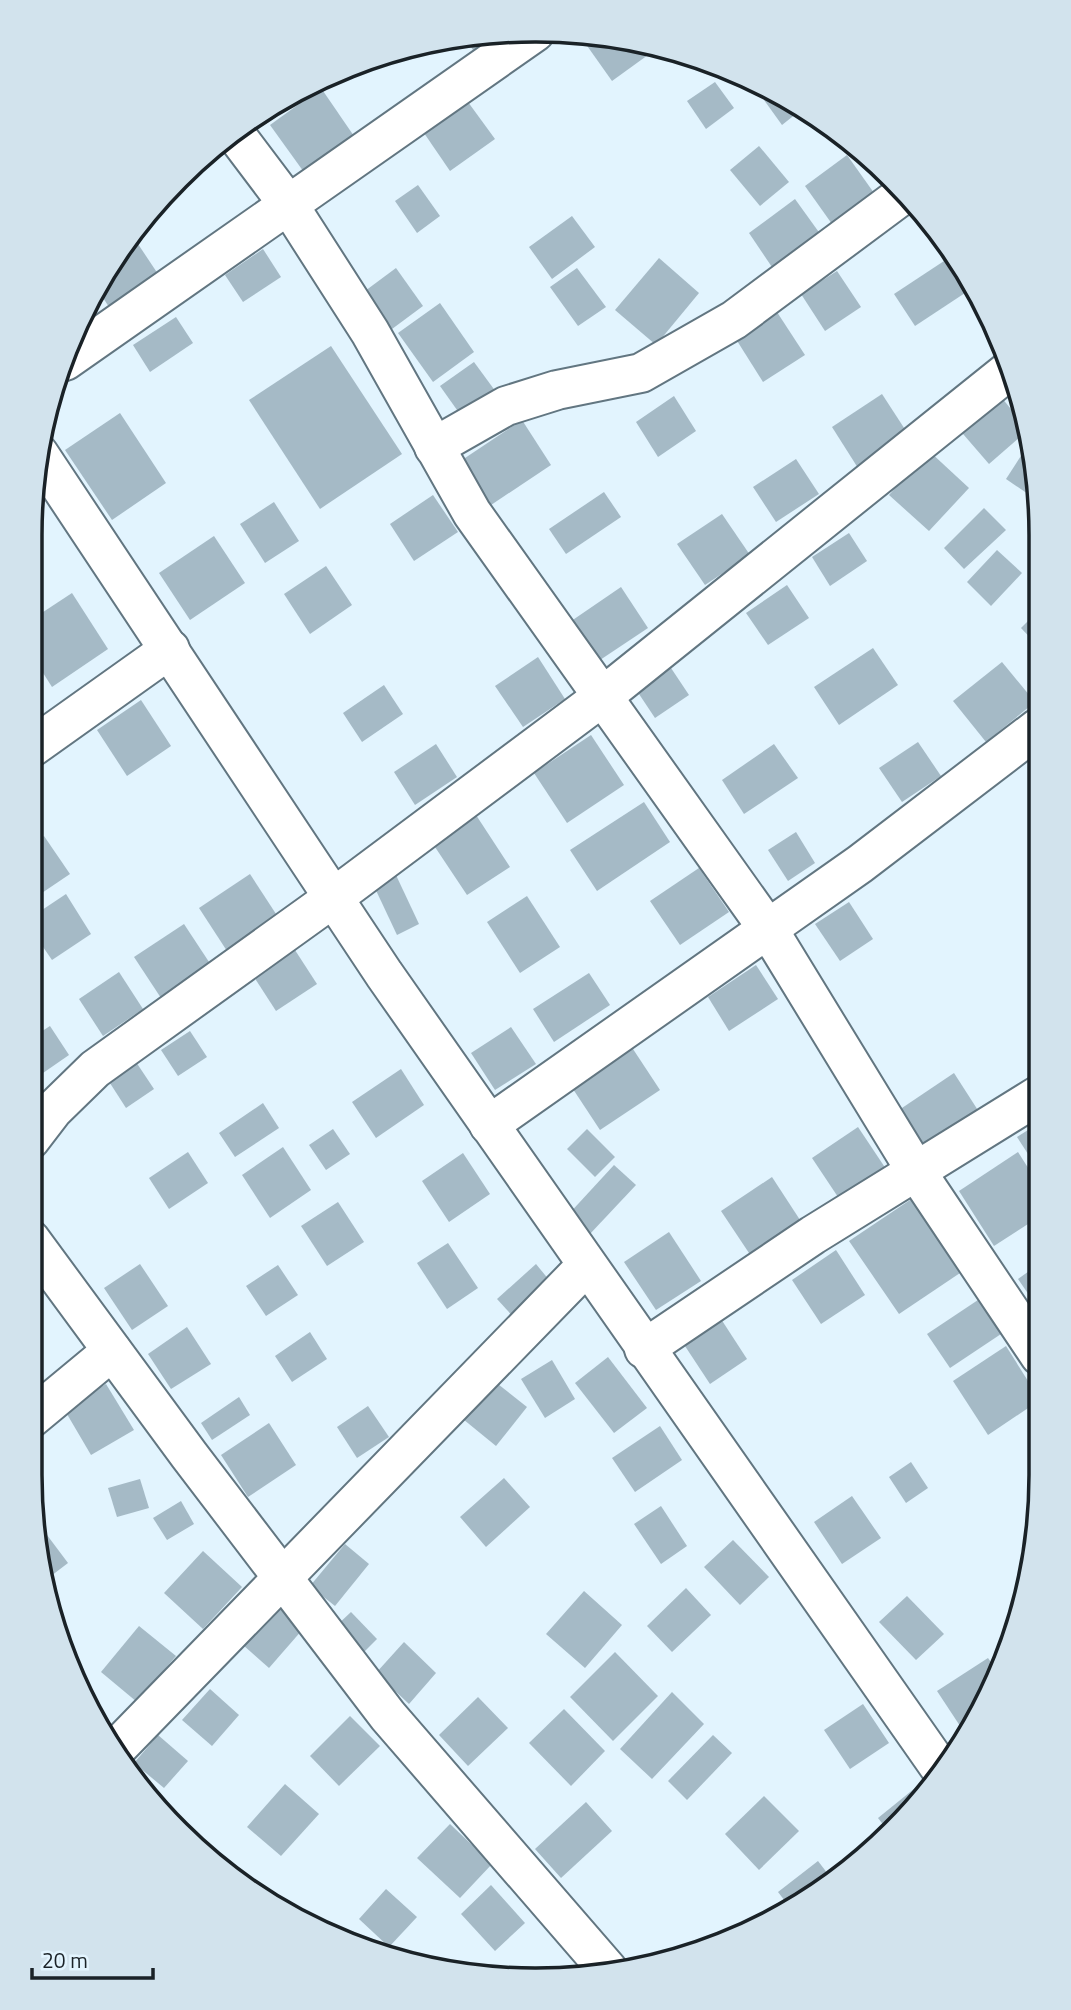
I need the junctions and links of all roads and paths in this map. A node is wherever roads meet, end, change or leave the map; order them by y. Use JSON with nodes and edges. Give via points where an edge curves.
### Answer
{"nodes":[{"id":1,"x":520,"y":42,"type":"edge"},
{"id":2,"x":240,"y":140,"type":"edge"},
{"id":3,"x":896,"y":199,"type":"edge"},
{"id":4,"x":288,"y":204,"type":"junction"},
{"id":5,"x":78,"y":352,"type":"edge"},
{"id":6,"x":1002,"y":376,"type":"edge"},
{"id":7,"x":434,"y":447,"type":"junction"},
{"id":8,"x":47,"y":466,"type":"edge"},
{"id":9,"x":170,"y":649,"type":"junction"},
{"id":10,"x":602,"y":697,"type":"junction"},
{"id":11,"x":1029,"y":735,"type":"edge"},
{"id":12,"x":42,"y":740,"type":"edge"},
{"id":13,"x":333,"y":898,"type":"junction"},
{"id":14,"x":768,"y":929,"type":"junction"},
{"id":15,"x":1029,"y":1101,"type":"edge"},
{"id":16,"x":42,"y":1124,"type":"edge"},
{"id":17,"x":489,"y":1125,"type":"junction"},
{"id":18,"x":916,"y":1171,"type":"junction"},
{"id":19,"x":42,"y":1255,"type":"edge"},
{"id":20,"x":586,"y":1266,"type":"junction"},
{"id":21,"x":1029,"y":1340,"type":"edge"},
{"id":22,"x":644,"y":1349,"type":"junction"},
{"id":23,"x":112,"y":1351,"type":"junction"},
{"id":24,"x":42,"y":1409,"type":"edge"},
{"id":25,"x":282,"y":1578,"type":"junction"},
{"id":26,"x":122,"y":1744,"type":"edge"},
{"id":27,"x":936,"y":1763,"type":"edge"},
{"id":28,"x":602,"y":1964,"type":"edge"}],
"edges":[{"from":1,"to":4,"type":"street"},
{"from":2,"to":4,"type":"street"},
{"from":3,"to":7,"type":"street","via":[[734,320],[641,373],[506,406]]},
{"from":4,"to":5,"type":"street"},
{"from":4,"to":7,"type":"street","via":[[370,332]]},
{"from":6,"to":10,"type":"street"},
{"from":7,"to":10,"type":"street","via":[[471,513]]},
{"from":8,"to":9,"type":"street"},
{"from":9,"to":12,"type":"street"},
{"from":9,"to":13,"type":"street"},
{"from":10,"to":13,"type":"street"},
{"from":10,"to":14,"type":"street"},
{"from":11,"to":14,"type":"street"},
{"from":13,"to":16,"type":"street","via":[[95,1069]]},
{"from":13,"to":17,"type":"street"},
{"from":14,"to":17,"type":"street"},
{"from":14,"to":18,"type":"street"},
{"from":15,"to":18,"type":"street"},
{"from":17,"to":20,"type":"street"},
{"from":18,"to":21,"type":"street"},
{"from":18,"to":22,"type":"street"},
{"from":19,"to":23,"type":"street"},
{"from":20,"to":22,"type":"street"},
{"from":20,"to":25,"type":"street"},
{"from":22,"to":27,"type":"street"},
{"from":23,"to":24,"type":"street"},
{"from":23,"to":25,"type":"street"},
{"from":25,"to":26,"type":"street"},
{"from":25,"to":28,"type":"street","via":[[388,1716]]}]}
